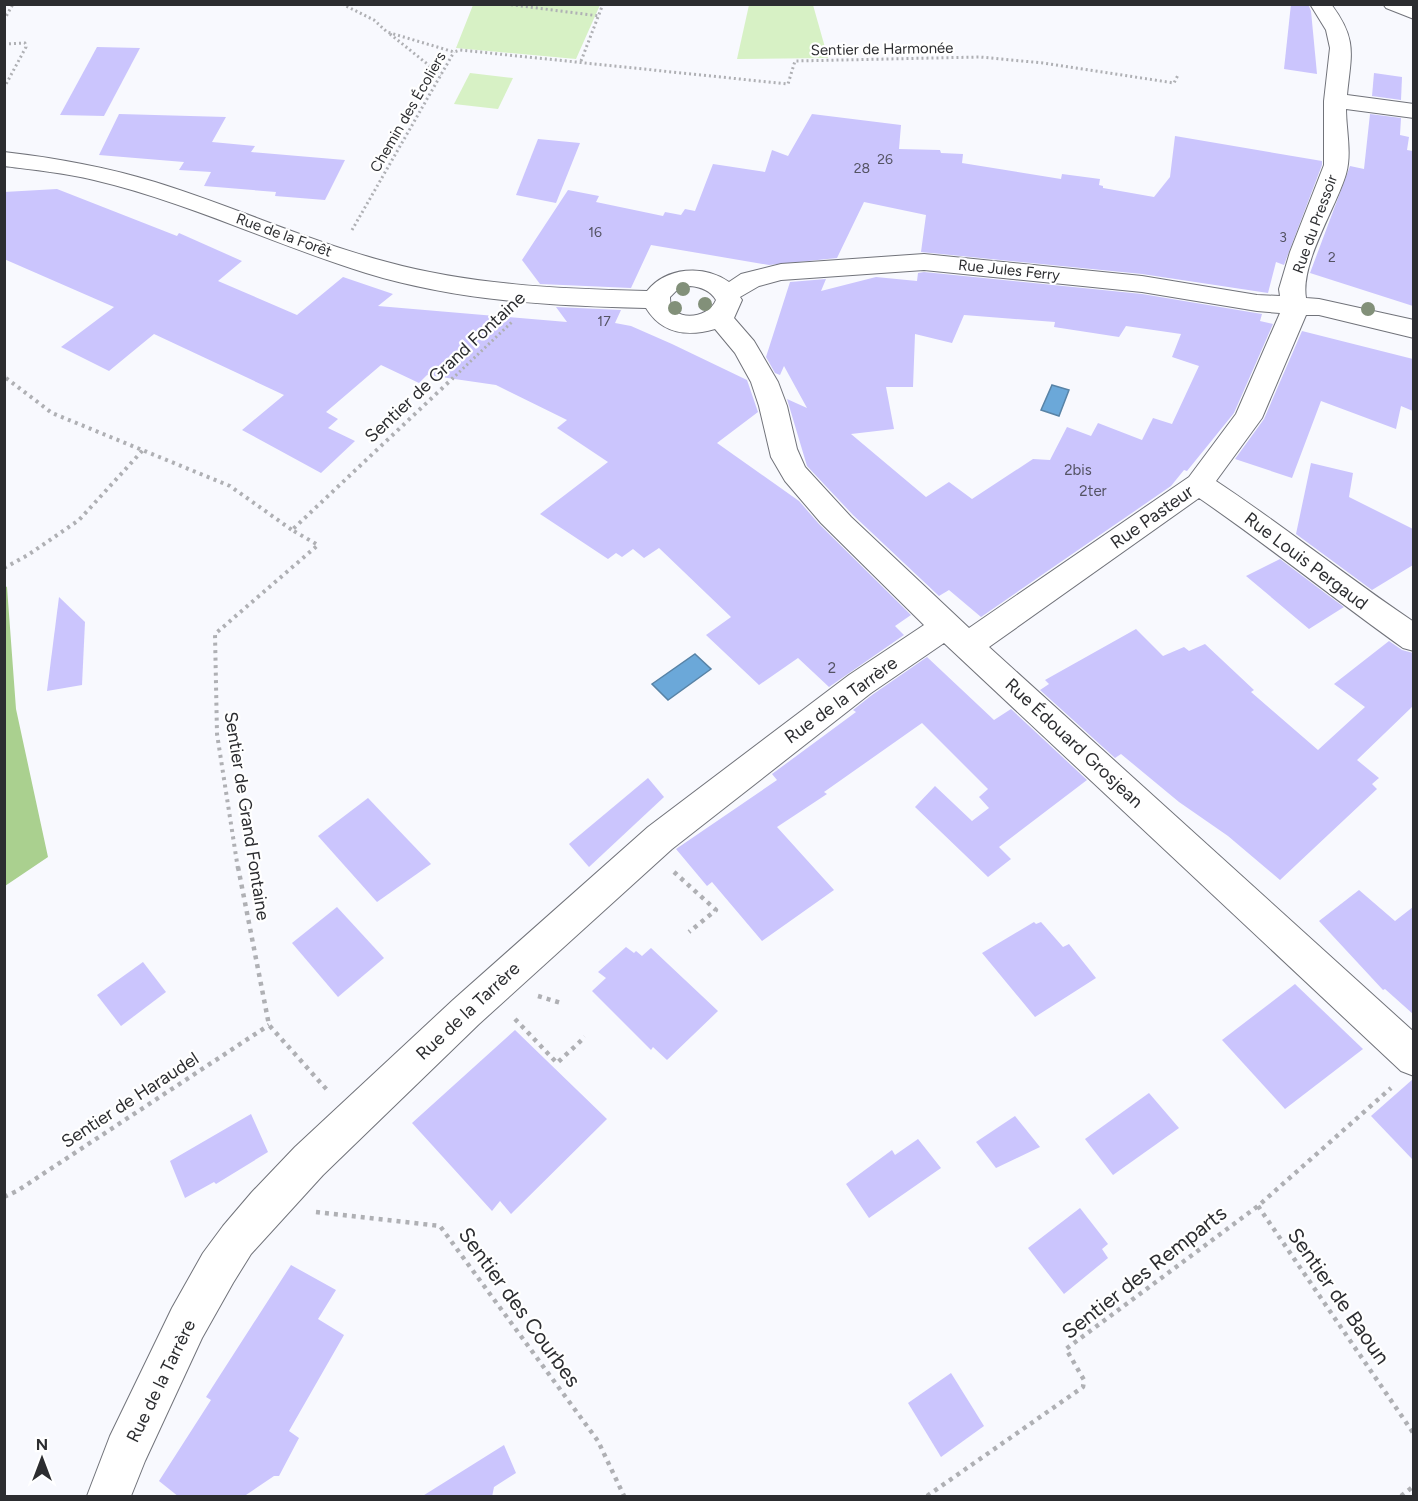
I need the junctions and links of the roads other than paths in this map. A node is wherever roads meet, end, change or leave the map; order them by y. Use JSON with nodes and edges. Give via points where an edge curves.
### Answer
{"nodes":[{"id":1,"x":1320,"y":4,"type":"edge"},
{"id":2,"x":1394,"y":4,"type":"edge"},
{"id":3,"x":1413,"y":13,"type":"edge"},
{"id":4,"x":1335,"y":101,"type":"junction"},
{"id":5,"x":1413,"y":111,"type":"edge"},
{"id":6,"x":4,"y":159,"type":"edge"},
{"id":7,"x":656,"y":300,"type":"junction"},
{"id":8,"x":723,"y":306,"type":"junction"},
{"id":9,"x":1295,"y":306,"type":"junction"},
{"id":10,"x":1413,"y":329,"type":"edge"},
{"id":11,"x":1199,"y":484,"type":"junction"},
{"id":12,"x":956,"y":637,"type":"junction"},
{"id":13,"x":1413,"y":639,"type":"edge"},
{"id":14,"x":1405,"y":1070,"type":"edge"},
{"id":15,"x":109,"y":1497,"type":"edge"}],
"edges":[{"from":1,"to":4,"type":"street","name":"Rue du Pressoir","via":[[1340,40]]},
{"from":2,"to":3,"type":"street"},
{"from":4,"to":5,"type":"street"},
{"from":4,"to":9,"type":"street","name":"Rue du Pressoir","via":[[1337,161],[1302,252],[1292,290]]},
{"from":6,"to":7,"type":"street","name":"Rue de la Forêt","via":[[61,164],[101,175],[225,213],[377,268],[437,281],[484,289]]},
{"from":7,"to":8,"type":"street","via":[[658,312],[669,321],[686,325],[704,324]]},
{"from":7,"to":8,"type":"street","via":[[666,286],[688,278],[711,281]]},
{"from":8,"to":9,"type":"street","name":"Rue Jules Ferry","via":[[750,280],[781,272],[924,262],[1142,284]]},
{"from":8,"to":12,"type":"street","name":"Rue Édouard Grosjean","via":[[765,382],[786,460],[826,512]]},
{"from":9,"to":10,"type":"street","name":"Rue Jules Ferry","via":[[1319,306]]},
{"from":9,"to":11,"type":"street","name":"Rue Pasteur","via":[[1248,418]]},
{"from":11,"to":12,"type":"street","name":"Rue Pasteur"},
{"from":11,"to":13,"type":"street","name":"Rue Louis Pergaud"},
{"from":12,"to":14,"type":"street","name":"Rue Édouard Grosjean"},
{"from":12,"to":15,"type":"street","name":"Rue de la Tarrère","via":[[860,684],[660,838],[353,1119],[266,1206],[218,1268],[187,1323]]}]}
